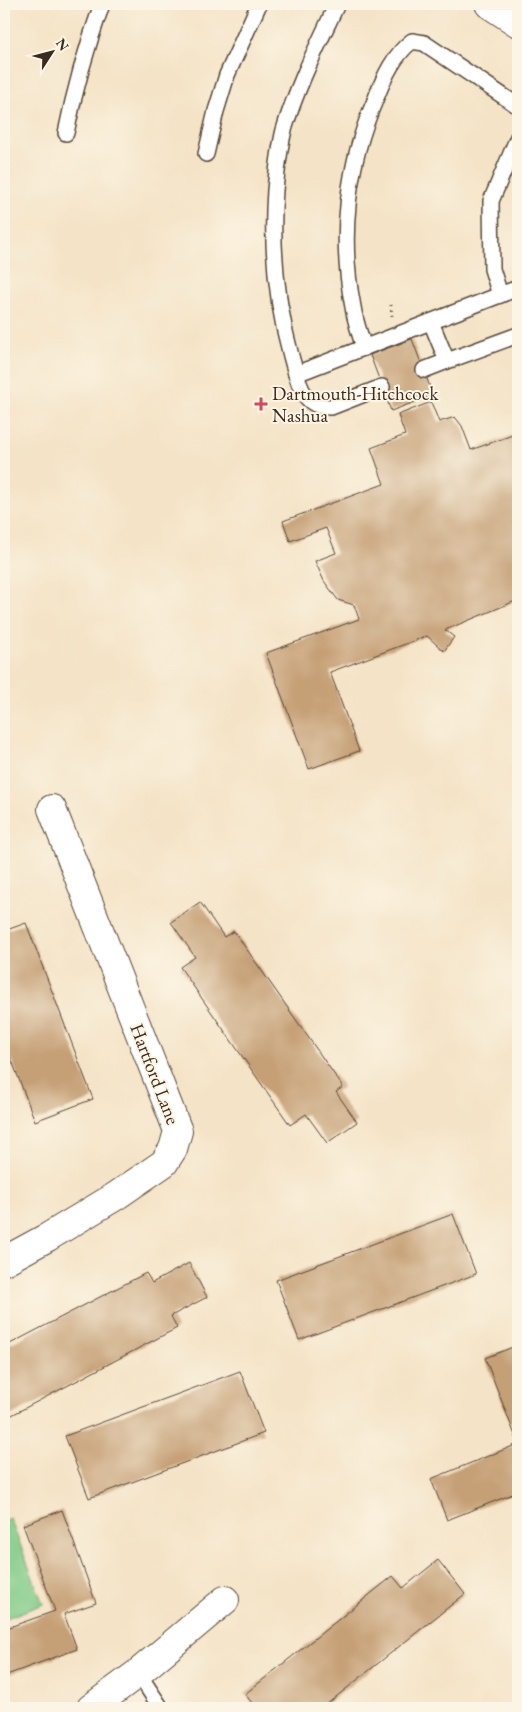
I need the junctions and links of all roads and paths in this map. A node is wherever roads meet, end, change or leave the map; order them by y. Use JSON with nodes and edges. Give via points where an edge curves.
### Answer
{"nodes":[{"id":1,"x":102,"y":4,"type":"edge"},
{"id":2,"x":259,"y":4,"type":"edge"},
{"id":3,"x":337,"y":4,"type":"edge"},
{"id":4,"x":489,"y":4,"type":"edge"},
{"id":5,"x":518,"y":23,"type":"edge"},
{"id":6,"x":518,"y":106,"type":"edge"},
{"id":7,"x":66,"y":133,"type":"dead end"},
{"id":8,"x":518,"y":137,"type":"edge"},
{"id":9,"x":206,"y":154,"type":"dead end"},
{"id":10,"x":518,"y":288,"type":"edge"},
{"id":11,"x":500,"y":295,"type":"junction"},
{"id":12,"x":431,"y":322,"type":"junction"},
{"id":13,"x":518,"y":335,"type":"edge"},
{"id":14,"x":364,"y":348,"type":"junction"},
{"id":15,"x":447,"y":361,"type":"junction"},
{"id":16,"x":424,"y":370,"type":"dead end"},
{"id":17,"x":296,"y":374,"type":"junction"},
{"id":18,"x":382,"y":387,"type":"dead end"},
{"id":19,"x":52,"y":809,"type":"dead end"},
{"id":20,"x":4,"y":1261,"type":"edge"},
{"id":21,"x":225,"y":1600,"type":"dead end"},
{"id":22,"x":138,"y":1673,"type":"junction"},
{"id":23,"x":91,"y":1708,"type":"edge"},
{"id":24,"x":161,"y":1708,"type":"edge"}],
"edges":[{"from":1,"to":7,"type":"lane","via":[[85,53]]},
{"from":2,"to":9,"type":"lane","via":[[227,75]]},
{"from":3,"to":17,"type":"lane","via":[[299,88],[284,131],[277,165],[273,235],[275,267],[282,323]]},
{"from":4,"to":5,"type":"street"},
{"from":6,"to":14,"type":"lane","via":[[424,43],[412,41],[401,50],[383,80],[358,146],[346,217],[346,257],[353,307]]},
{"from":8,"to":11,"type":"lane","via":[[491,201],[492,269]]},
{"from":10,"to":11,"type":"lane"},
{"from":11,"to":12,"type":"lane"},
{"from":12,"to":14,"type":"lane"},
{"from":12,"to":15,"type":"lane"},
{"from":13,"to":15,"type":"lane"},
{"from":14,"to":17,"type":"lane"},
{"from":15,"to":16,"type":"lane"},
{"from":17,"to":18,"type":"lane","via":[[302,391],[312,404],[324,407]]},
{"from":19,"to":20,"type":"street","name":"Hartford Lane","via":[[178,1131],[173,1149],[164,1163],[107,1201]]},
{"from":21,"to":22,"type":"street"},
{"from":22,"to":23,"type":"street"},
{"from":22,"to":24,"type":"lane"}]}
